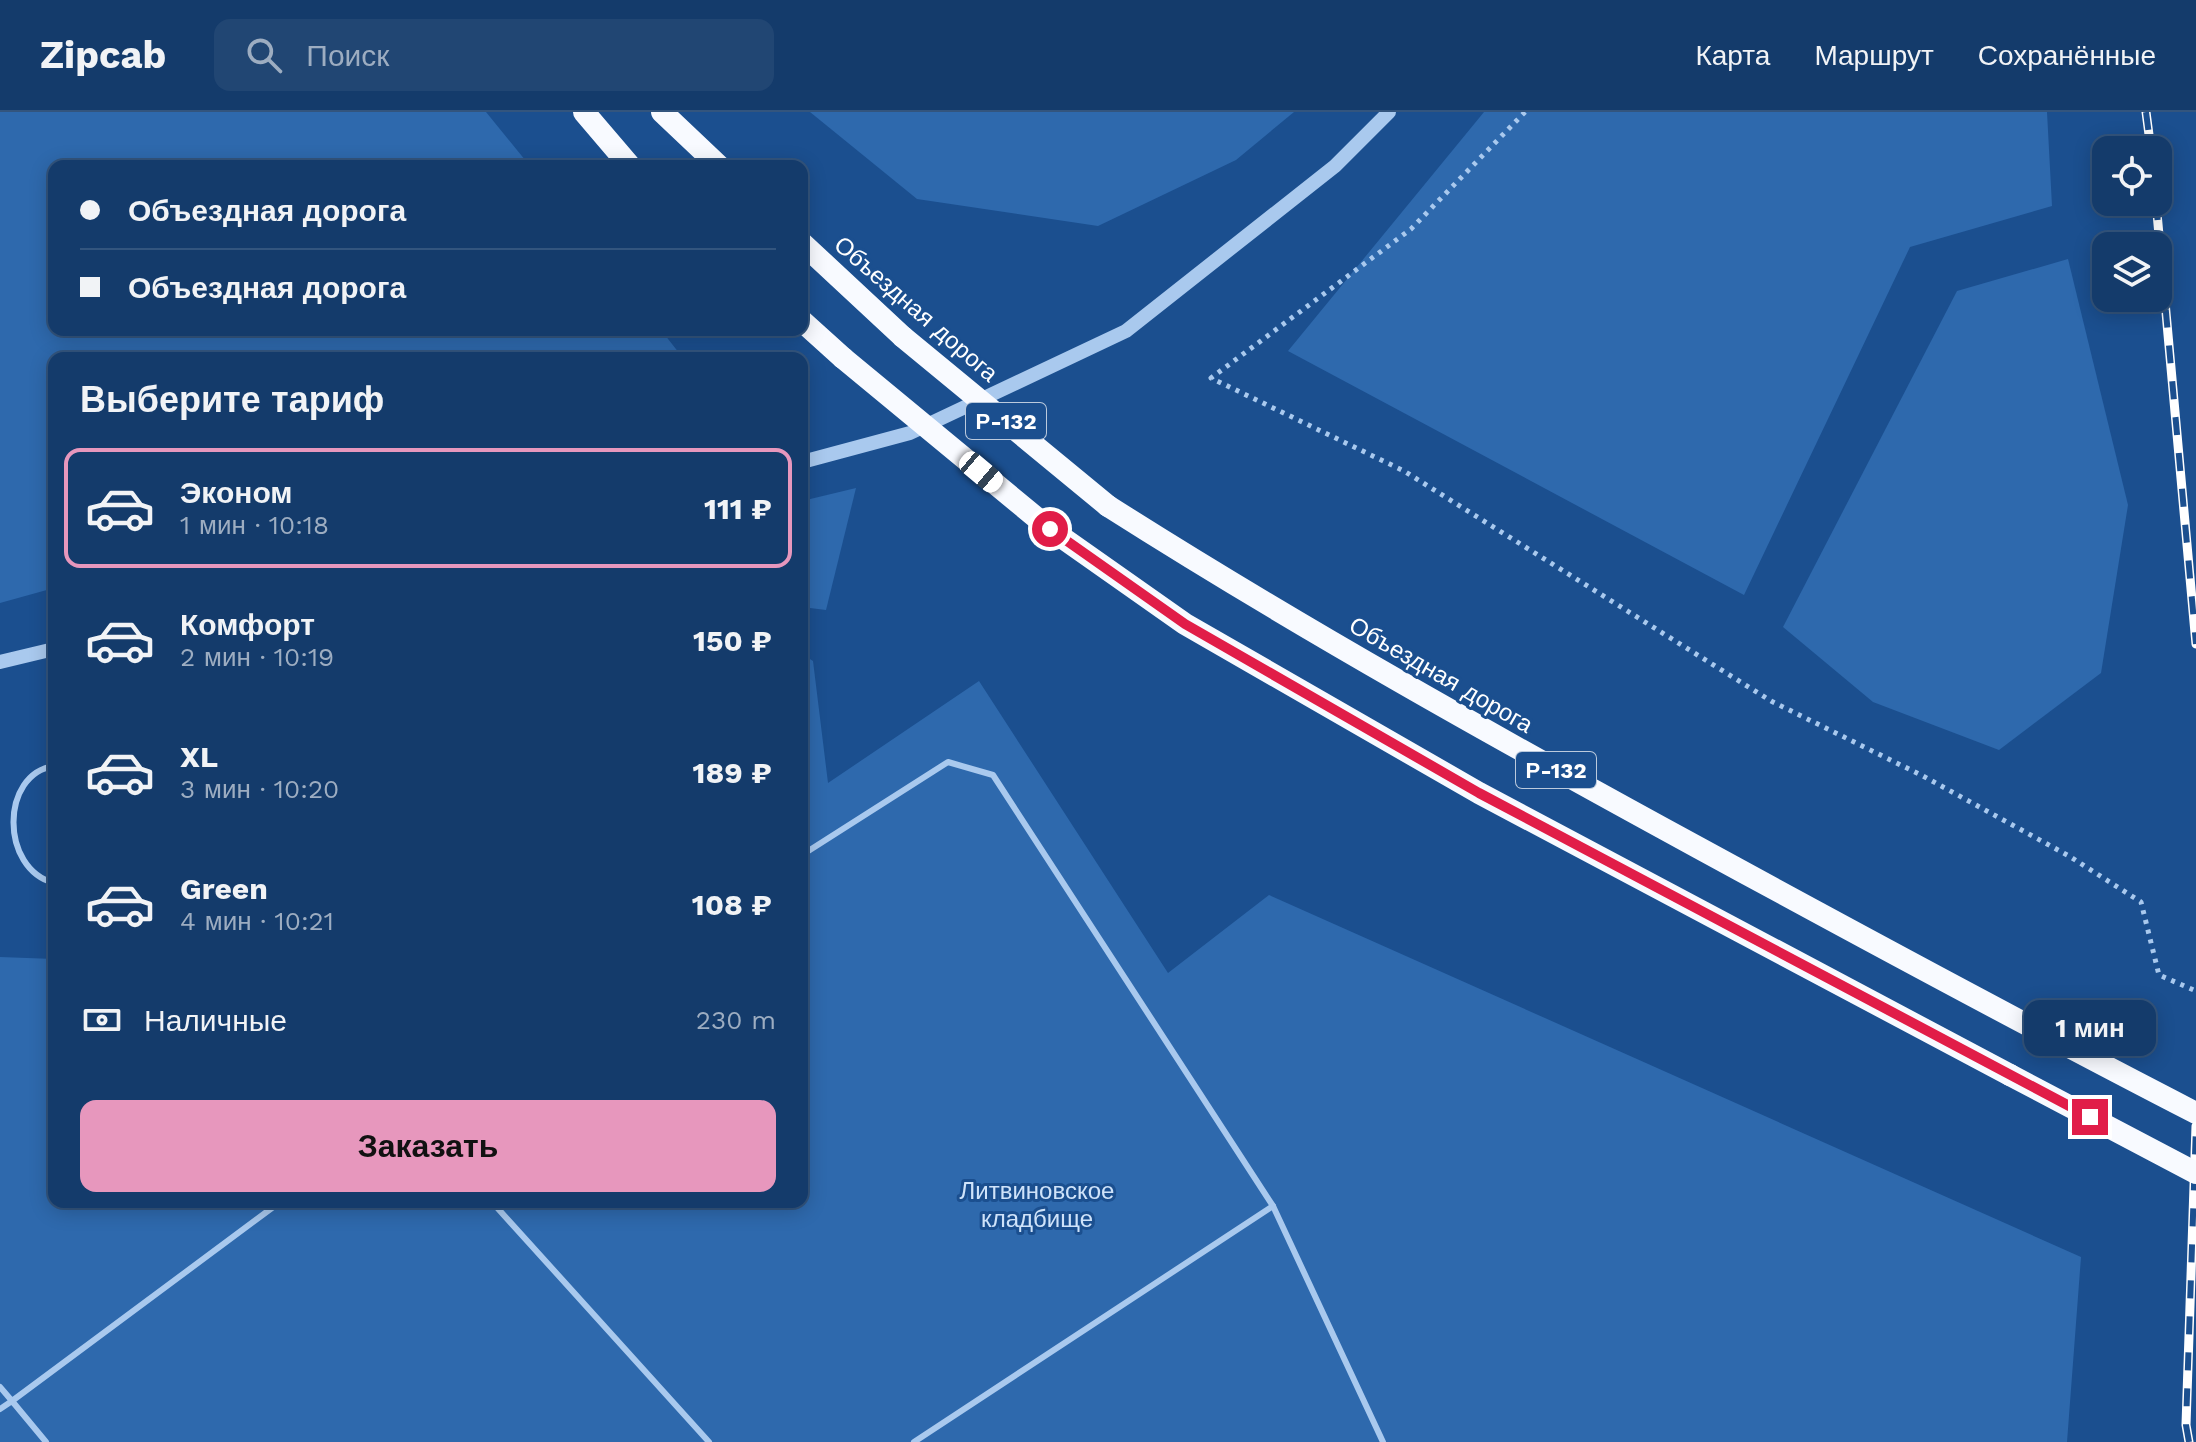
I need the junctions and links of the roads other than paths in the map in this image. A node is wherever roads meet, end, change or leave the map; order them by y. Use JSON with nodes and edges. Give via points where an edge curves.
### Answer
{"nodes":[{"id":1,"x":584,"y":112,"type":"edge"},
{"id":2,"x":662,"y":112,"type":"edge"},
{"id":3,"x":1389,"y":112,"type":"edge"},
{"id":4,"x":625,"y":160,"type":"edge"},
{"id":5,"x":713,"y":160,"type":"edge"},
{"id":6,"x":808,"y":249,"type":"edge"},
{"id":7,"x":808,"y":326,"type":"edge"},
{"id":8,"x":808,"y":460,"type":"edge"},
{"id":9,"x":48,"y":650,"type":"edge"},
{"id":10,"x":0,"y":662,"type":"edge"},
{"id":11,"x":48,"y":768,"type":"edge"},
{"id":12,"x":8,"y":801,"type":"dead end"},
{"id":13,"x":808,"y":851,"type":"edge"},
{"id":14,"x":13,"y":859,"type":"dead end"},
{"id":15,"x":48,"y":881,"type":"edge"},
{"id":16,"x":2196,"y":1113,"type":"edge"},
{"id":17,"x":2196,"y":1173,"type":"edge"},
{"id":18,"x":1273,"y":1206,"type":"junction"},
{"id":19,"x":272,"y":1208,"type":"edge"},
{"id":20,"x":497,"y":1208,"type":"edge"},
{"id":21,"x":0,"y":1387,"type":"edge"},
{"id":22,"x":12,"y":1401,"type":"junction"},
{"id":23,"x":0,"y":1409,"type":"edge"},
{"id":24,"x":46,"y":1442,"type":"edge"},
{"id":25,"x":709,"y":1442,"type":"edge"},
{"id":26,"x":914,"y":1442,"type":"edge"},
{"id":27,"x":1383,"y":1442,"type":"edge"}],
"edges":[{"from":1,"to":4,"type":"highway"},
{"from":2,"to":5,"type":"highway"},
{"from":3,"to":8,"type":"street","via":[[1335,166],[1126,331],[910,433]]},
{"from":6,"to":16,"type":"highway","name":"Объездная дорога","number":"Р-132","bridge":true,"via":[[903,337],[1108,506],[1245,593],[1466,721]]},
{"from":7,"to":17,"type":"highway","number":"Р-132","bridge":true,"via":[[1050,529],[1185,624],[1439,771]]},
{"from":9,"to":10,"type":"street"},
{"from":11,"to":12,"type":"lane","via":[[28,775]]},
{"from":13,"to":18,"type":"lane","via":[[948,762],[993,775]]},
{"from":14,"to":15,"type":"lane","via":[[30,875]]},
{"from":18,"to":26,"type":"lane"},
{"from":18,"to":27,"type":"lane"},
{"from":19,"to":22,"type":"lane"},
{"from":20,"to":25,"type":"lane"},
{"from":21,"to":22,"type":"lane"},
{"from":22,"to":23,"type":"lane"},
{"from":22,"to":24,"type":"lane"}]}
